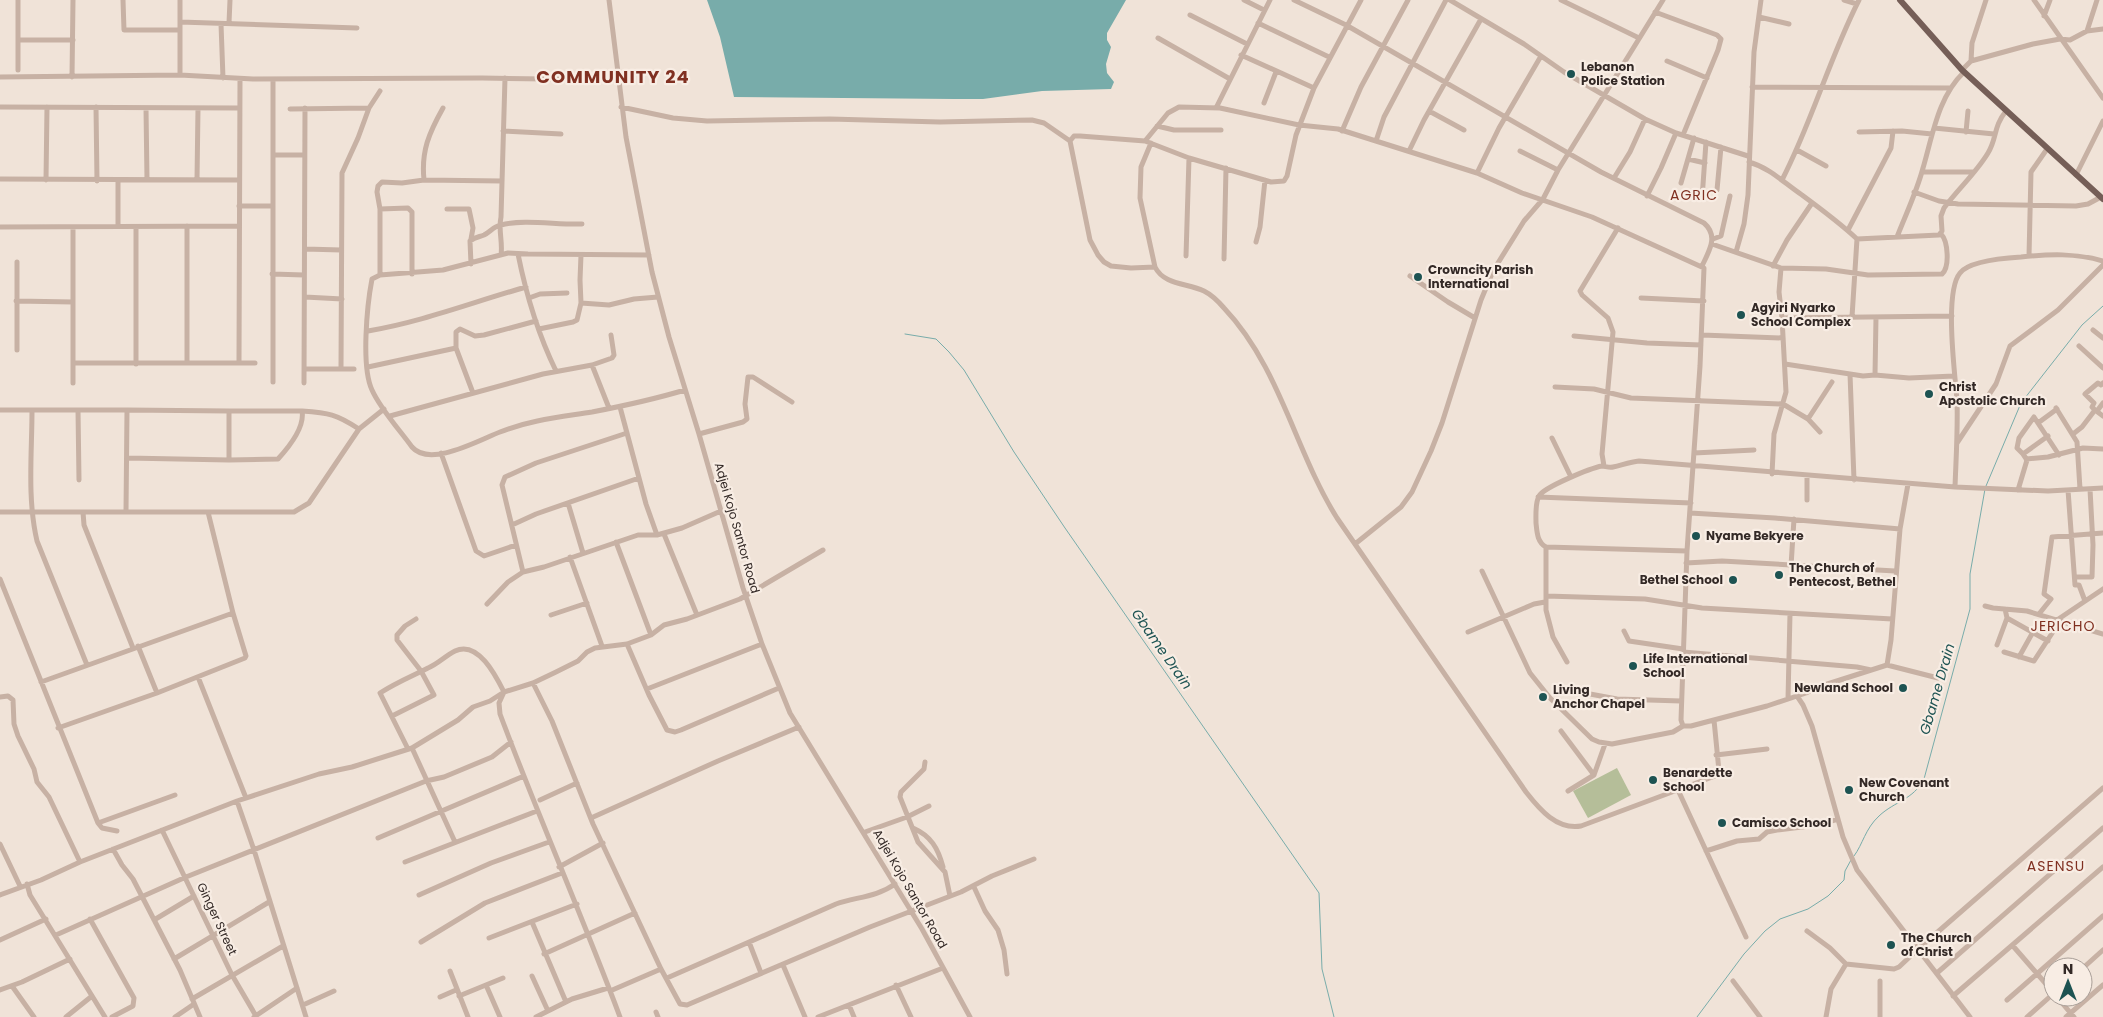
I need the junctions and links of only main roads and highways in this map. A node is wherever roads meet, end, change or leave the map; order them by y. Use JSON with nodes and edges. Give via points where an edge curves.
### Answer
{"nodes":[{"id":1,"x":1900,"y":0,"type":"edge"},
{"id":2,"x":2102,"y":198,"type":"edge"}],
"edges":[{"from":1,"to":2,"type":"main road","via":[[1963,71]]}]}
